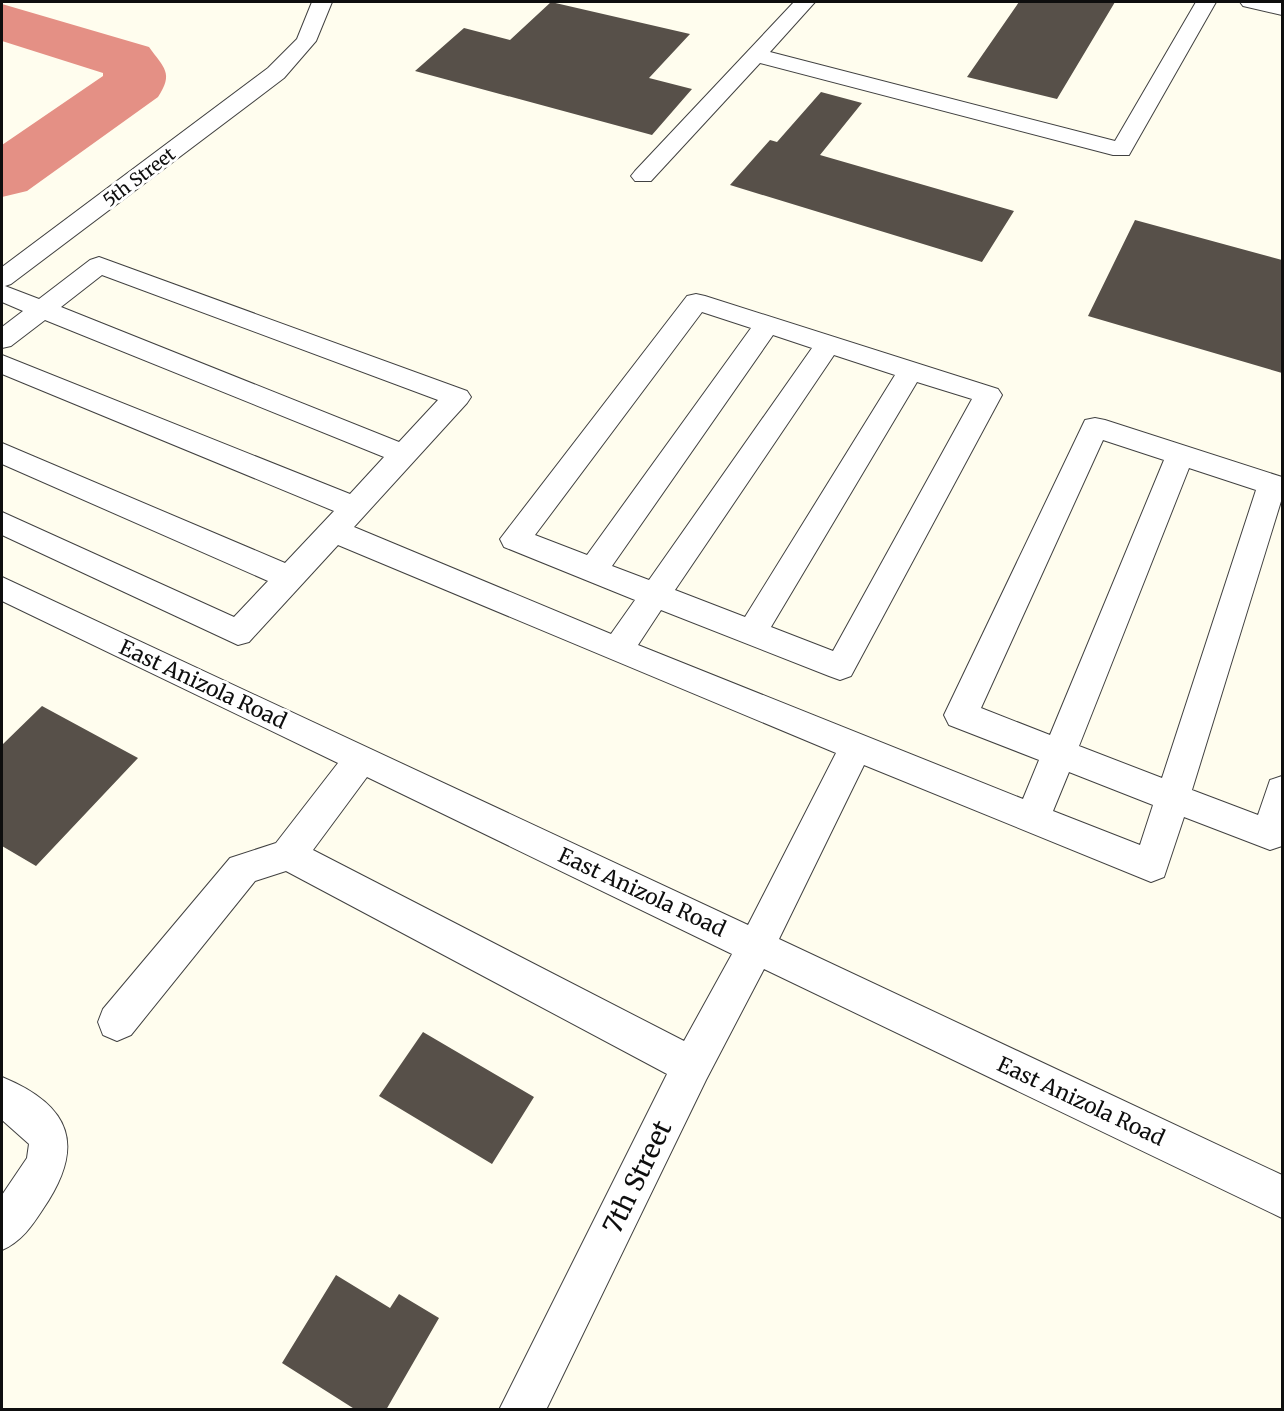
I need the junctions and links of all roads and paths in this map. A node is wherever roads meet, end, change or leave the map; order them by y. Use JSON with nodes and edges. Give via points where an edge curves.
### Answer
{"nodes":[{"id":1,"x":322,"y":2,"type":"edge"},
{"id":2,"x":805,"y":2,"type":"edge"},
{"id":3,"x":1206,"y":2,"type":"edge"},
{"id":4,"x":1250,"y":2,"type":"edge"},
{"id":5,"x":1282,"y":9,"type":"edge"},
{"id":6,"x":755,"y":55,"type":"junction"},
{"id":7,"x":643,"y":176,"type":"dead end"},
{"id":8,"x":2,"y":279,"type":"edge"},
{"id":9,"x":2,"y":293,"type":"edge"},
{"id":10,"x":42,"y":309,"type":"junction"},
{"id":11,"x":768,"y":324,"type":"junction"},
{"id":12,"x":2,"y":340,"type":"edge"},
{"id":13,"x":828,"y":344,"type":"junction"},
{"id":14,"x":2,"y":363,"type":"edge"},
{"id":15,"x":911,"y":370,"type":"junction"},
{"id":16,"x":2,"y":453,"type":"edge"},
{"id":17,"x":403,"y":454,"type":"junction"},
{"id":18,"x":1180,"y":455,"type":"junction"},
{"id":19,"x":1277,"y":486,"type":"edge"},
{"id":20,"x":343,"y":519,"type":"junction"},
{"id":21,"x":2,"y":523,"type":"edge"},
{"id":22,"x":592,"y":570,"type":"junction"},
{"id":23,"x":289,"y":577,"type":"junction"},
{"id":24,"x":2,"y":588,"type":"edge"},
{"id":25,"x":655,"y":595,"type":"junction"},
{"id":26,"x":752,"y":632,"type":"junction"},
{"id":27,"x":617,"y":650,"type":"junction"},
{"id":28,"x":856,"y":747,"type":"junction"},
{"id":29,"x":1059,"y":754,"type":"junction"},
{"id":30,"x":362,"y":759,"type":"junction"},
{"id":31,"x":1282,"y":790,"type":"edge"},
{"id":32,"x":1172,"y":797,"type":"junction"},
{"id":33,"x":1033,"y":818,"type":"junction"},
{"id":34,"x":288,"y":855,"type":"junction"},
{"id":35,"x":756,"y":947,"type":"junction"},
{"id":36,"x":117,"y":1022,"type":"dead end"},
{"id":37,"x":692,"y":1066,"type":"junction"},
{"id":38,"x":2,"y":1097,"type":"edge"},
{"id":39,"x":1282,"y":1197,"type":"edge"},
{"id":40,"x":2,"y":1229,"type":"edge"},
{"id":41,"x":522,"y":1410,"type":"edge"}],
"edges":[{"from":1,"to":8,"type":"street","name":"5th Street","via":[[306,41],[276,73]]},
{"from":2,"to":6,"type":"street"},
{"from":3,"to":6,"type":"street","via":[[1121,150]]},
{"from":4,"to":5,"type":"street"},
{"from":6,"to":7,"type":"street"},
{"from":9,"to":10,"type":"street"},
{"from":10,"to":12,"type":"street"},
{"from":10,"to":17,"type":"street"},
{"from":10,"to":17,"type":"street","via":[[99,265],[457,397]]},
{"from":11,"to":13,"type":"street"},
{"from":11,"to":22,"type":"street"},
{"from":11,"to":22,"type":"street","via":[[696,302],[515,539]]},
{"from":13,"to":15,"type":"street"},
{"from":13,"to":25,"type":"street"},
{"from":14,"to":20,"type":"street"},
{"from":15,"to":26,"type":"street"},
{"from":15,"to":26,"type":"street","via":[[988,395],[840,667]]},
{"from":16,"to":23,"type":"street"},
{"from":17,"to":20,"type":"street"},
{"from":18,"to":19,"type":"street"},
{"from":18,"to":29,"type":"street"},
{"from":18,"to":29,"type":"street","via":[[1095,427],[961,715]]},
{"from":19,"to":32,"type":"street"},
{"from":20,"to":23,"type":"street"},
{"from":20,"to":27,"type":"street"},
{"from":21,"to":23,"type":"street","via":[[238,633]]},
{"from":22,"to":25,"type":"street"},
{"from":24,"to":30,"type":"street","name":"East Anizola Road"},
{"from":25,"to":26,"type":"street"},
{"from":25,"to":27,"type":"street"},
{"from":27,"to":28,"type":"street"},
{"from":28,"to":33,"type":"street"},
{"from":28,"to":35,"type":"street","name":"7th Street"},
{"from":29,"to":32,"type":"street"},
{"from":29,"to":33,"type":"street"},
{"from":30,"to":34,"type":"street"},
{"from":30,"to":35,"type":"street","name":"East Anizola Road"},
{"from":31,"to":32,"type":"street","via":[[1270,835]]},
{"from":32,"to":33,"type":"street","via":[[1151,866]]},
{"from":34,"to":36,"type":"street","via":[[243,870]]},
{"from":34,"to":37,"type":"street"},
{"from":35,"to":37,"type":"street","name":"7th Street"},
{"from":35,"to":39,"type":"street","name":"East Anizola Road"},
{"from":37,"to":41,"type":"street","name":"7th Street"},
{"from":38,"to":40,"type":"street","via":[[23,1110],[46,1133],[49,1150],[43,1173]]}]}
